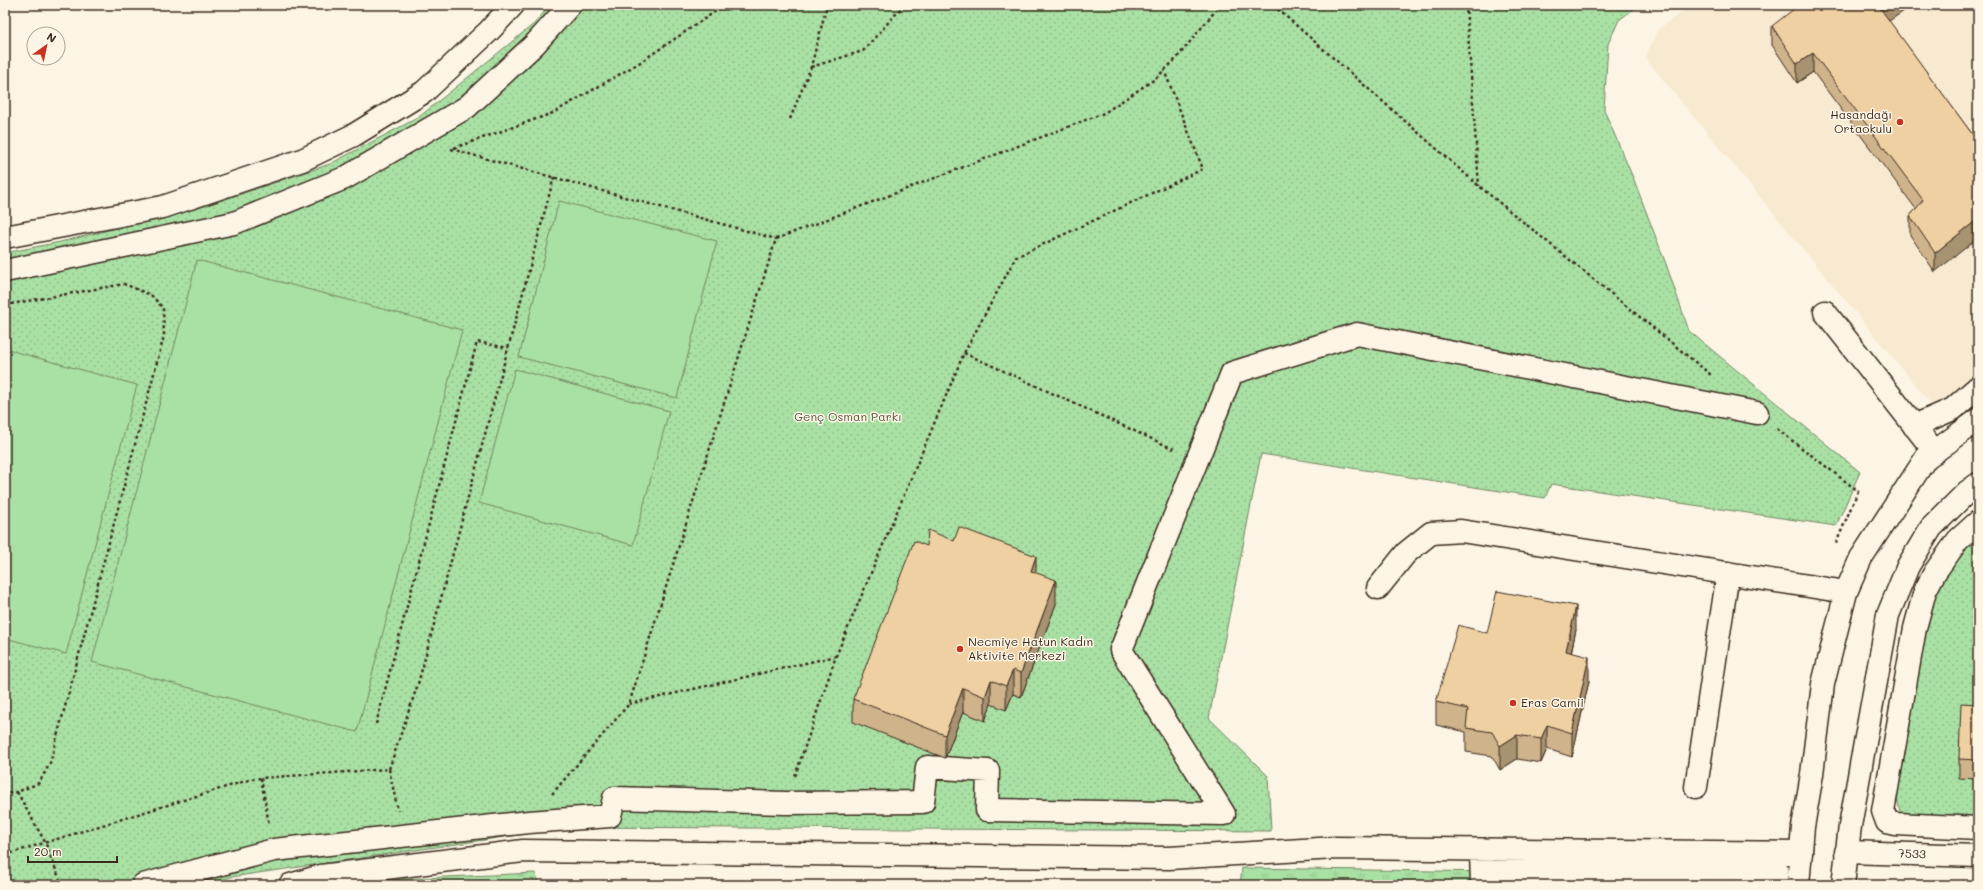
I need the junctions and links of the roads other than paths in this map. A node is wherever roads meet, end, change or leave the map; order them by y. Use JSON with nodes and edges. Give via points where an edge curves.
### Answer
{"nodes":[{"id":1,"x":513,"y":5,"type":"edge"},
{"id":2,"x":570,"y":5,"type":"edge"},
{"id":3,"x":5,"y":237,"type":"edge"},
{"id":4,"x":5,"y":271,"type":"edge"},
{"id":5,"x":1825,"y":312,"type":"dead end"},
{"id":6,"x":1978,"y":387,"type":"edge"},
{"id":7,"x":1757,"y":413,"type":"road end"},
{"id":8,"x":1978,"y":420,"type":"edge"},
{"id":9,"x":1914,"y":426,"type":"junction"},
{"id":10,"x":1935,"y":452,"type":"junction"},
{"id":11,"x":1978,"y":484,"type":"edge"},
{"id":12,"x":1978,"y":522,"type":"edge"},
{"id":13,"x":1728,"y":573,"type":"junction"},
{"id":14,"x":1378,"y":588,"type":"dead end"},
{"id":15,"x":1846,"y":592,"type":"junction"},
{"id":16,"x":1696,"y":787,"type":"dead end"},
{"id":17,"x":1978,"y":828,"type":"edge"},
{"id":18,"x":1481,"y":850,"type":"junction"},
{"id":19,"x":1846,"y":852,"type":"junction"},
{"id":20,"x":1801,"y":853,"type":"junction"},
{"id":21,"x":1978,"y":856,"type":"edge"},
{"id":22,"x":1488,"y":878,"type":"edge"},
{"id":23,"x":143,"y":885,"type":"edge"},
{"id":24,"x":290,"y":885,"type":"edge"},
{"id":25,"x":1775,"y":885,"type":"edge"},
{"id":26,"x":1798,"y":885,"type":"edge"},
{"id":27,"x":1843,"y":885,"type":"edge"}],
"edges":[{"from":1,"to":3,"type":"street","via":[[424,92],[354,135],[302,160],[164,207]]},
{"from":2,"to":4,"type":"street","via":[[535,44],[468,107],[346,178],[234,223]]},
{"from":5,"to":9,"type":"street"},
{"from":6,"to":9,"type":"street","via":[[1952,409]]},
{"from":7,"to":23,"type":"street","via":[[1357,334],[1232,373],[1122,650],[1224,814],[987,810],[988,770],[927,767],[923,802],[786,803],[614,798],[610,816],[529,822],[274,850]]},
{"from":8,"to":10,"type":"street"},
{"from":9,"to":10,"type":"street"},
{"from":10,"to":15,"type":"street","via":[[1926,458],[1861,558]]},
{"from":11,"to":19,"type":"street","via":[[1931,528],[1908,566],[1888,615]]},
{"from":12,"to":17,"type":"street","via":[[1958,540],[1935,572],[1925,592],[1915,628],[1883,810],[1887,822],[1896,824]]},
{"from":13,"to":14,"type":"street","via":[[1461,531],[1431,533],[1406,552]]},
{"from":13,"to":15,"type":"street"},
{"from":13,"to":16,"type":"street"},
{"from":15,"to":20,"type":"street","via":[[1824,684]]},
{"from":18,"to":20,"type":"street"},
{"from":18,"to":22,"type":"street"},
{"from":18,"to":24,"type":"street","via":[[1335,848],[1168,858],[522,851],[321,876]]},
{"from":19,"to":21,"type":"street","name":"7533"},
{"from":19,"to":27,"type":"street"},
{"from":20,"to":26,"type":"street"},
{"from":22,"to":25,"type":"street","via":[[1777,870]]}]}
